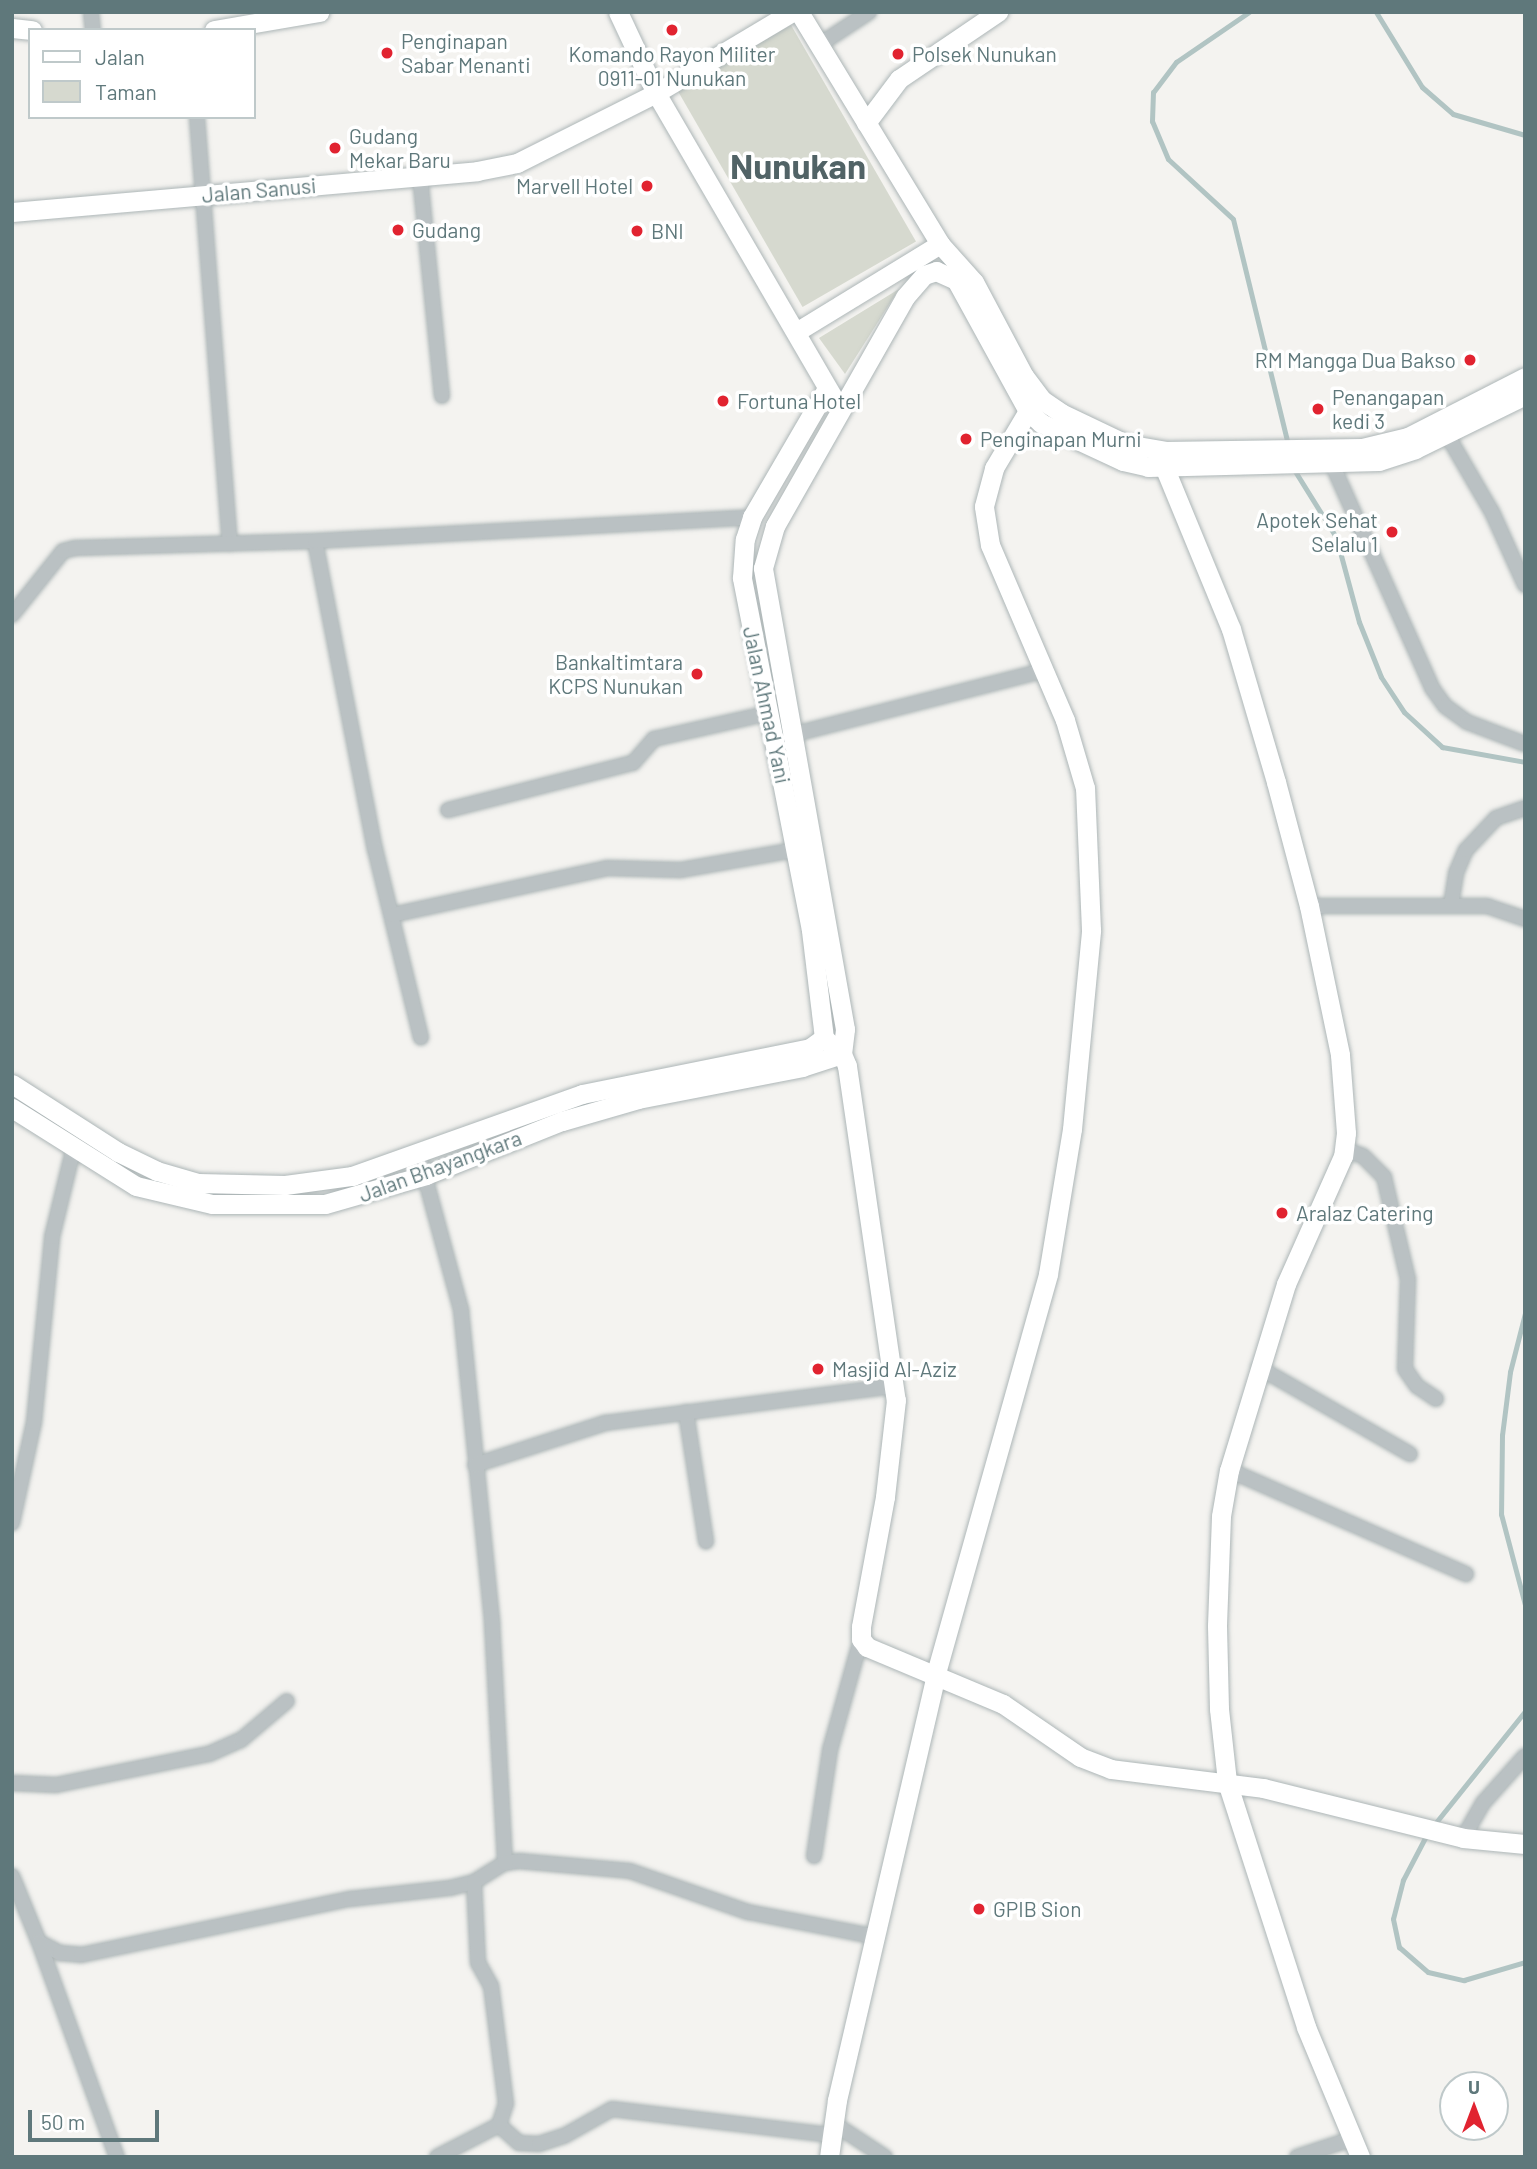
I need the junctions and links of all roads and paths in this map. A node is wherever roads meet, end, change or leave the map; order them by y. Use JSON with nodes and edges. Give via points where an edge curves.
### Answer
{"nodes":[{"id":1,"x":318,"y":12,"type":"edge"},
{"id":2,"x":618,"y":12,"type":"edge"},
{"id":3,"x":792,"y":12,"type":"edge"},
{"id":4,"x":799,"y":12,"type":"edge"},
{"id":5,"x":869,"y":12,"type":"edge"},
{"id":6,"x":998,"y":12,"type":"edge"},
{"id":7,"x":226,"y":28,"type":"edge"},
{"id":8,"x":818,"y":45,"type":"junction"},
{"id":9,"x":899,"y":79,"type":"junction"},
{"id":10,"x":656,"y":93,"type":"junction"},
{"id":11,"x":849,"y":95,"type":"junction"},
{"id":12,"x":197,"y":119,"type":"edge"},
{"id":13,"x":866,"y":122,"type":"junction"},
{"id":14,"x":420,"y":176,"type":"junction"},
{"id":15,"x":201,"y":195,"type":"junction"},
{"id":16,"x":12,"y":212,"type":"edge"},
{"id":17,"x":940,"y":244,"type":"junction"},
{"id":18,"x":796,"y":332,"type":"junction"},
{"id":19,"x":1525,"y":377,"type":"edge"},
{"id":20,"x":826,"y":390,"type":"junction"},
{"id":21,"x":442,"y":396,"type":"dead end"},
{"id":22,"x":1525,"y":396,"type":"edge"},
{"id":23,"x":842,"y":410,"type":"junction"},
{"id":24,"x":1028,"y":411,"type":"junction"},
{"id":25,"x":1446,"y":433,"type":"junction"},
{"id":26,"x":1322,"y":459,"type":"junction"},
{"id":27,"x":1165,"y":460,"type":"junction"},
{"id":28,"x":752,"y":517,"type":"junction"},
{"id":29,"x":315,"y":541,"type":"junction"},
{"id":30,"x":230,"y":544,"type":"junction"},
{"id":31,"x":1525,"y":585,"type":"edge"},
{"id":32,"x":12,"y":615,"type":"edge"},
{"id":33,"x":1042,"y":671,"type":"junction"},
{"id":34,"x":769,"y":713,"type":"junction"},
{"id":35,"x":791,"y":735,"type":"junction"},
{"id":36,"x":1525,"y":744,"type":"edge"},
{"id":37,"x":1525,"y":808,"type":"edge"},
{"id":38,"x":448,"y":810,"type":"dead end"},
{"id":39,"x":795,"y":850,"type":"junction"},
{"id":40,"x":1451,"y":905,"type":"junction"},
{"id":41,"x":1309,"y":906,"type":"junction"},
{"id":42,"x":815,"y":907,"type":"junction"},
{"id":43,"x":392,"y":915,"type":"junction"},
{"id":44,"x":1525,"y":919,"type":"edge"},
{"id":45,"x":421,"y":1037,"type":"dead end"},
{"id":46,"x":824,"y":1038,"type":"junction"},
{"id":47,"x":842,"y":1054,"type":"junction"},
{"id":48,"x":12,"y":1084,"type":"edge"},
{"id":49,"x":12,"y":1108,"type":"edge"},
{"id":50,"x":74,"y":1146,"type":"junction"},
{"id":51,"x":1344,"y":1149,"type":"junction"},
{"id":52,"x":419,"y":1155,"type":"junction"},
{"id":53,"x":426,"y":1175,"type":"junction"},
{"id":54,"x":1258,"y":1367,"type":"junction"},
{"id":55,"x":895,"y":1386,"type":"junction"},
{"id":56,"x":1436,"y":1399,"type":"dead end"},
{"id":57,"x":686,"y":1412,"type":"junction"},
{"id":58,"x":1410,"y":1454,"type":"dead end"},
{"id":59,"x":475,"y":1465,"type":"junction"},
{"id":60,"x":1229,"y":1470,"type":"junction"},
{"id":61,"x":12,"y":1523,"type":"edge"},
{"id":62,"x":706,"y":1541,"type":"dead end"},
{"id":63,"x":1466,"y":1574,"type":"dead end"},
{"id":64,"x":861,"y":1639,"type":"junction"},
{"id":65,"x":936,"y":1673,"type":"junction"},
{"id":66,"x":287,"y":1701,"type":"dead end"},
{"id":67,"x":1525,"y":1756,"type":"edge"},
{"id":68,"x":1227,"y":1782,"type":"junction"},
{"id":69,"x":12,"y":1783,"type":"edge"},
{"id":70,"x":1456,"y":1836,"type":"junction"},
{"id":71,"x":1525,"y":1844,"type":"edge"},
{"id":72,"x":814,"y":1856,"type":"dead end"},
{"id":73,"x":505,"y":1863,"type":"junction"},
{"id":74,"x":12,"y":1876,"type":"edge"},
{"id":75,"x":474,"y":1882,"type":"junction"},
{"id":76,"x":877,"y":1937,"type":"junction"},
{"id":77,"x":39,"y":1942,"type":"junction"},
{"id":78,"x":499,"y":2125,"type":"junction"},
{"id":79,"x":832,"y":2129,"type":"junction"},
{"id":80,"x":1351,"y":2139,"type":"junction"},
{"id":81,"x":117,"y":2157,"type":"edge"},
{"id":82,"x":437,"y":2157,"type":"edge"},
{"id":83,"x":829,"y":2157,"type":"edge"},
{"id":84,"x":885,"y":2157,"type":"edge"},
{"id":85,"x":1297,"y":2157,"type":"edge"},
{"id":86,"x":1360,"y":2157,"type":"edge"}],
"edges":[{"from":1,"to":7,"type":"street"},
{"from":2,"to":10,"type":"street"},
{"from":3,"to":10,"type":"street","name":"Jalan Sanusi"},
{"from":4,"to":8,"type":"street"},
{"from":5,"to":8,"type":"street"},
{"from":6,"to":9,"type":"street"},
{"from":8,"to":11,"type":"street"},
{"from":9,"to":11,"type":"street"},
{"from":9,"to":13,"type":"street"},
{"from":10,"to":14,"type":"street","name":"Jalan Sanusi","via":[[517,163]]},
{"from":10,"to":18,"type":"street"},
{"from":11,"to":13,"type":"street"},
{"from":12,"to":15,"type":"street"},
{"from":13,"to":17,"type":"street"},
{"from":14,"to":15,"type":"street","name":"Jalan Sanusi"},
{"from":14,"to":21,"type":"street"},
{"from":15,"to":16,"type":"street","name":"Jalan Sanusi"},
{"from":15,"to":30,"type":"street"},
{"from":17,"to":18,"type":"street"},
{"from":17,"to":27,"type":"street","via":[[974,282],[1024,376],[1042,400]]},
{"from":18,"to":20,"type":"street"},
{"from":19,"to":26,"type":"street","via":[[1390,444]]},
{"from":20,"to":23,"type":"street"},
{"from":20,"to":28,"type":"street","name":"Jalan Ahmad Yani"},
{"from":22,"to":25,"type":"street"},
{"from":23,"to":24,"type":"street","name":"Jalan Ahmad Yani","via":[[913,285],[936,271],[956,280]]},
{"from":23,"to":35,"type":"street","name":"Jalan Ahmad Yani","via":[[775,526],[763,568]]},
{"from":24,"to":27,"type":"street","via":[[1059,434],[1123,461]]},
{"from":24,"to":33,"type":"street","via":[[994,468],[984,506],[990,545]]},
{"from":25,"to":26,"type":"street","via":[[1394,457]]},
{"from":25,"to":31,"type":"street","via":[[1492,512]]},
{"from":26,"to":27,"type":"street"},
{"from":26,"to":36,"type":"street","via":[[1432,688],[1445,706],[1467,722]]},
{"from":27,"to":41,"type":"street","via":[[1231,629]]},
{"from":28,"to":29,"type":"street"},
{"from":28,"to":34,"type":"street","name":"Jalan Ahmad Yani","via":[[742,578]]},
{"from":29,"to":30,"type":"street"},
{"from":29,"to":43,"type":"street"},
{"from":30,"to":32,"type":"street","via":[[67,549]]},
{"from":33,"to":35,"type":"street"},
{"from":33,"to":65,"type":"street","via":[[1077,755],[1090,818],[1091,930],[1078,1076],[1048,1274]]},
{"from":34,"to":38,"type":"street","via":[[654,739],[632,763]]},
{"from":34,"to":39,"type":"street","name":"Jalan Ahmad Yani"},
{"from":35,"to":42,"type":"street","name":"Jalan Ahmad Yani"},
{"from":37,"to":40,"type":"street","via":[[1496,818],[1466,850],[1456,873]]},
{"from":39,"to":42,"type":"street","name":"Jalan Ahmad Yani"},
{"from":39,"to":43,"type":"street","via":[[681,870],[607,868]]},
{"from":40,"to":41,"type":"street"},
{"from":40,"to":44,"type":"street","via":[[1487,906]]},
{"from":41,"to":51,"type":"street","via":[[1340,1055]]},
{"from":42,"to":46,"type":"street","name":"Jalan Ahmad Yani"},
{"from":42,"to":47,"type":"street","name":"Jalan Ahmad Yani","via":[[845,1029]]},
{"from":43,"to":45,"type":"street"},
{"from":46,"to":47,"type":"street"},
{"from":46,"to":52,"type":"street","name":"Jalan Bhayangkara","via":[[810,1048],[582,1094]]},
{"from":47,"to":53,"type":"street","name":"Jalan Bhayangkara","via":[[810,1065],[638,1098]]},
{"from":47,"to":55,"type":"street","name":"Jalan Ahmad Yani"},
{"from":48,"to":52,"type":"street","name":"Jalan Bhayangkara","via":[[118,1152],[157,1171],[198,1183],[320,1183]]},
{"from":49,"to":50,"type":"street","name":"Jalan Bhayangkara"},
{"from":50,"to":53,"type":"street","name":"Jalan Bhayangkara","via":[[136,1186],[212,1204],[325,1204]]},
{"from":50,"to":61,"type":"street","via":[[52,1237],[36,1411]]},
{"from":51,"to":54,"type":"street","via":[[1286,1284]]},
{"from":51,"to":56,"type":"street","via":[[1363,1156],[1384,1177],[1408,1279],[1405,1369],[1417,1386]]},
{"from":52,"to":53,"type":"street"},
{"from":53,"to":59,"type":"street","via":[[458,1297]]},
{"from":54,"to":58,"type":"street"},
{"from":54,"to":60,"type":"street"},
{"from":55,"to":57,"type":"street"},
{"from":55,"to":64,"type":"street","name":"Jalan Ahmad Yani","via":[[896,1421]]},
{"from":57,"to":59,"type":"street","via":[[578,1430]]},
{"from":57,"to":62,"type":"street"},
{"from":59,"to":73,"type":"street","via":[[492,1622]]},
{"from":60,"to":63,"type":"street"},
{"from":60,"to":68,"type":"street","via":[[1217,1626]]},
{"from":64,"to":65,"type":"street","via":[[879,1653]]},
{"from":64,"to":72,"type":"street","via":[[830,1750]]},
{"from":65,"to":68,"type":"street","via":[[1015,1710],[1093,1762],[1134,1773]]},
{"from":65,"to":76,"type":"street"},
{"from":66,"to":69,"type":"street","via":[[241,1740],[209,1754],[56,1785]]},
{"from":67,"to":70,"type":"street"},
{"from":68,"to":70,"type":"street","via":[[1396,1818]]},
{"from":68,"to":80,"type":"street","via":[[1306,2027]]},
{"from":70,"to":71,"type":"street"},
{"from":73,"to":75,"type":"street"},
{"from":73,"to":76,"type":"street","via":[[630,1871],[748,1912]]},
{"from":74,"to":77,"type":"street"},
{"from":75,"to":77,"type":"street","via":[[349,1899],[100,1953],[60,1953]]},
{"from":75,"to":78,"type":"street","via":[[478,1964],[491,1986],[506,2104]]},
{"from":76,"to":79,"type":"street"},
{"from":77,"to":81,"type":"street"},
{"from":78,"to":79,"type":"street","via":[[519,2143],[539,2144],[564,2136],[612,2109]]},
{"from":78,"to":82,"type":"street"},
{"from":79,"to":83,"type":"street"},
{"from":79,"to":84,"type":"street"},
{"from":80,"to":85,"type":"street"},
{"from":80,"to":86,"type":"street"}]}
